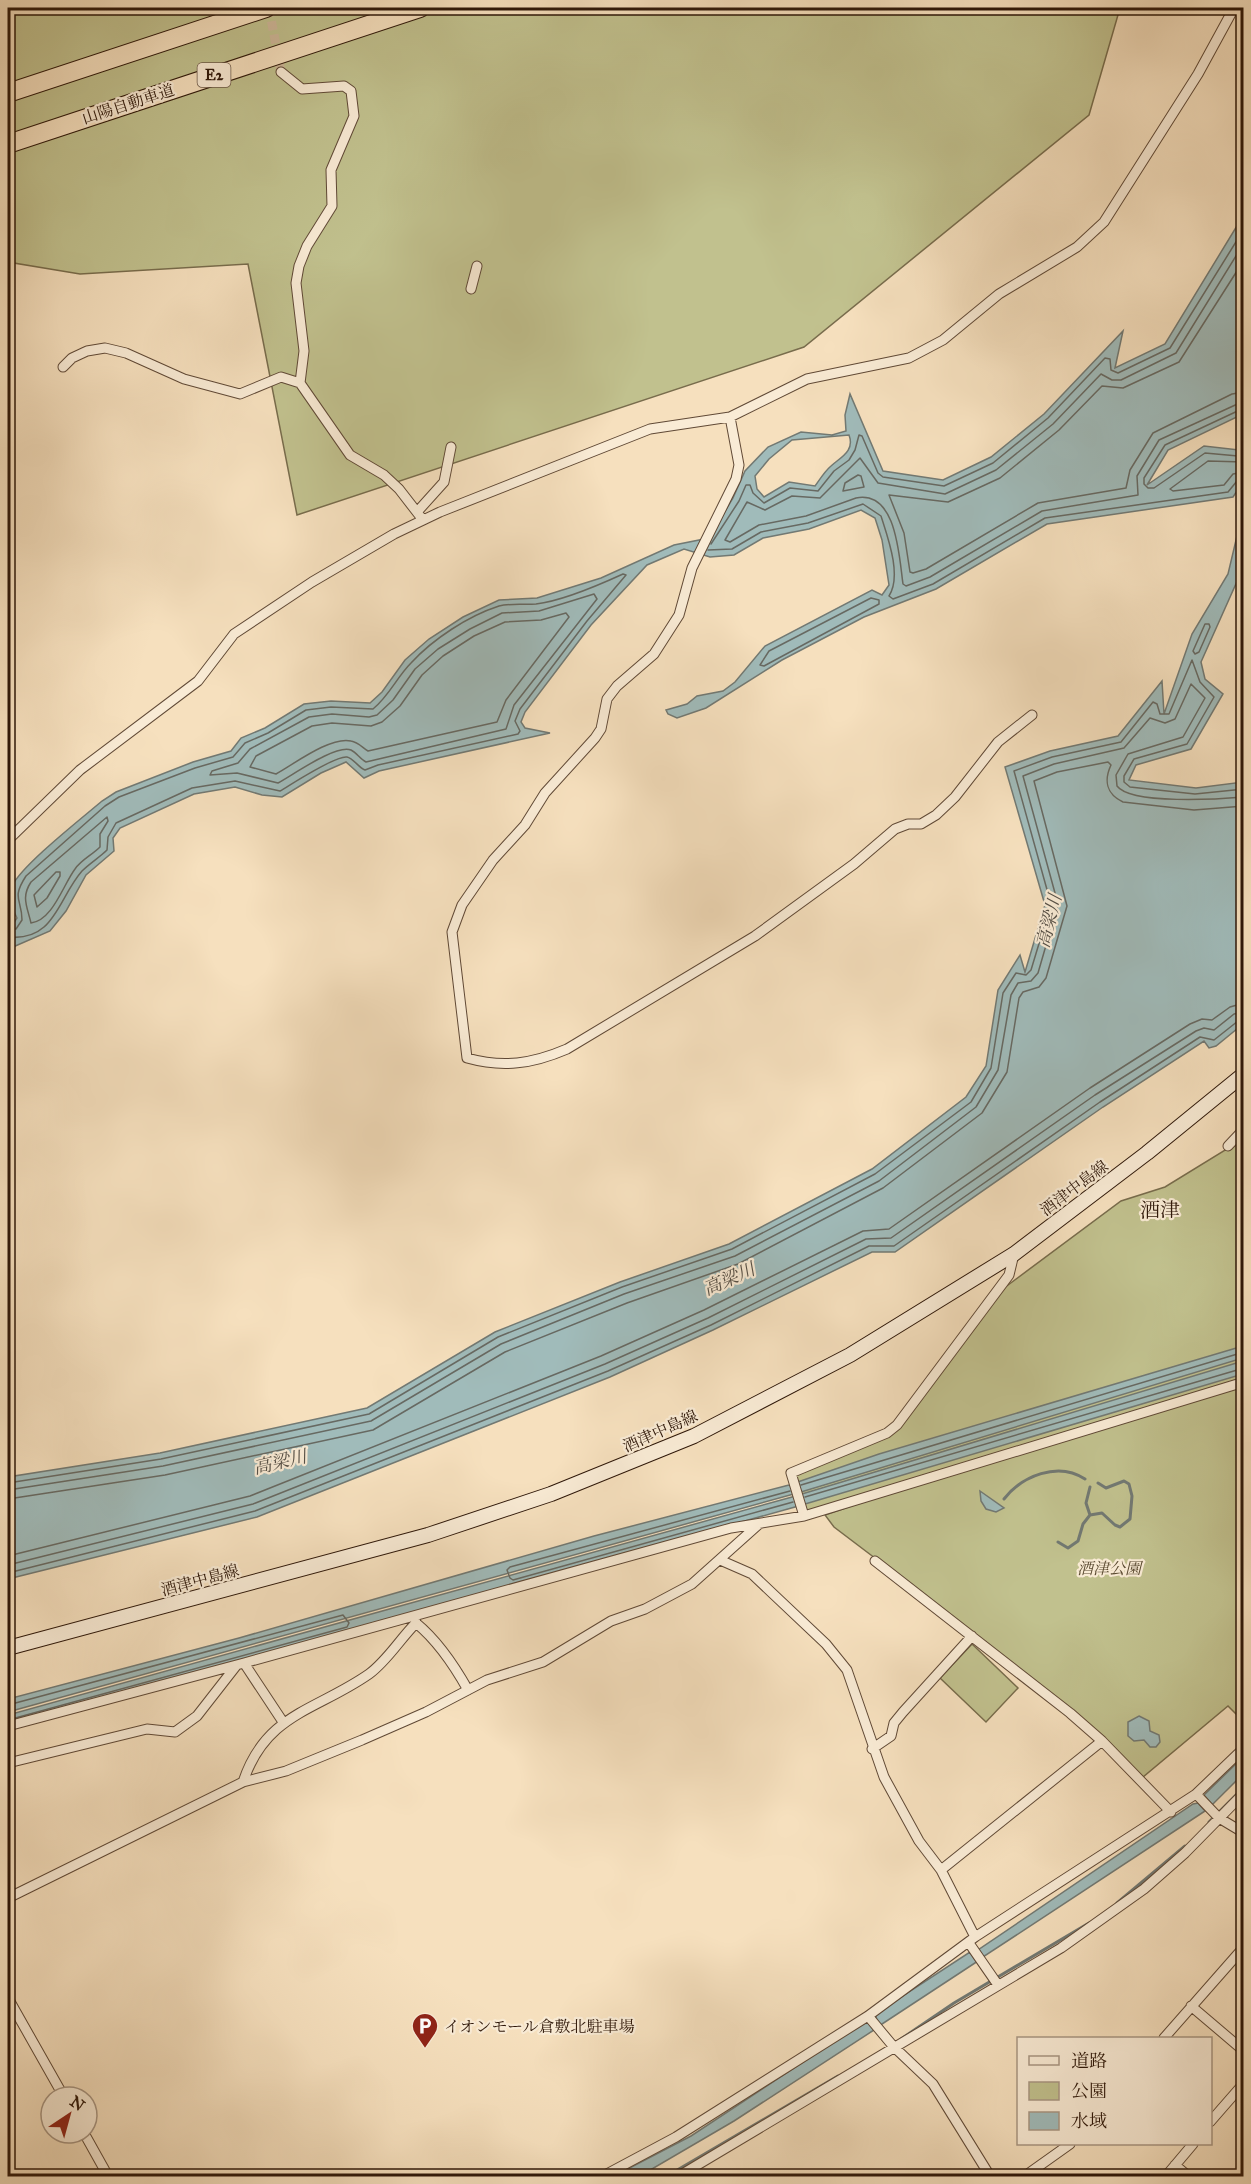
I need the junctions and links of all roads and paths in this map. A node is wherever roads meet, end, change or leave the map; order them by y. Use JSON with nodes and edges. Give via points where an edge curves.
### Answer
{"nodes":[{"id":1,"x":266,"y":8,"type":"edge"},
{"id":2,"x":420,"y":8,"type":"edge"},
{"id":3,"x":1234,"y":8,"type":"edge"},
{"id":4,"x":281,"y":72,"type":"tunnel mouth"},
{"id":5,"x":8,"y":93,"type":"edge"},
{"id":6,"x":8,"y":144,"type":"edge"},
{"id":7,"x":477,"y":266,"type":"dead end"},
{"id":8,"x":471,"y":289,"type":"dead end"},
{"id":9,"x":63,"y":367,"type":"dead end"},
{"id":10,"x":300,"y":383,"type":"junction"},
{"id":11,"x":730,"y":417,"type":"junction"},
{"id":12,"x":451,"y":447,"type":"dead end"},
{"id":13,"x":417,"y":512,"type":"junction"},
{"id":14,"x":423,"y":520,"type":"junction"},
{"id":15,"x":1032,"y":715,"type":"dead end"},
{"id":16,"x":8,"y":840,"type":"edge"},
{"id":17,"x":1244,"y":1074,"type":"edge"},
{"id":18,"x":1244,"y":1129,"type":"edge"},
{"id":19,"x":1228,"y":1146,"type":"dead end"},
{"id":20,"x":1014,"y":1254,"type":"junction"},
{"id":21,"x":1244,"y":1382,"type":"edge"},
{"id":22,"x":803,"y":1512,"type":"junction"},
{"id":23,"x":758,"y":1525,"type":"junction"},
{"id":24,"x":720,"y":1560,"type":"junction"},
{"id":25,"x":876,"y":1561,"type":"dead end"},
{"id":26,"x":415,"y":1619,"type":"junction"},
{"id":27,"x":972,"y":1636,"type":"junction"},
{"id":28,"x":8,"y":1648,"type":"edge"},
{"id":29,"x":240,"y":1665,"type":"junction"},
{"id":30,"x":468,"y":1690,"type":"junction"},
{"id":31,"x":283,"y":1722,"type":"junction"},
{"id":32,"x":8,"y":1726,"type":"edge"},
{"id":33,"x":1102,"y":1741,"type":"junction"},
{"id":34,"x":1244,"y":1748,"type":"edge"},
{"id":35,"x":872,"y":1749,"type":"junction"},
{"id":36,"x":8,"y":1763,"type":"edge"},
{"id":37,"x":243,"y":1782,"type":"junction"},
{"id":38,"x":1244,"y":1793,"type":"edge"},
{"id":39,"x":1198,"y":1796,"type":"junction"},
{"id":40,"x":1171,"y":1812,"type":"junction"},
{"id":41,"x":1218,"y":1816,"type":"junction"},
{"id":42,"x":1244,"y":1833,"type":"edge"},
{"id":43,"x":941,"y":1869,"type":"junction"},
{"id":44,"x":8,"y":1898,"type":"edge"},
{"id":45,"x":973,"y":1944,"type":"junction"},
{"id":46,"x":1244,"y":1947,"type":"edge"},
{"id":47,"x":998,"y":1985,"type":"junction"},
{"id":48,"x":8,"y":1998,"type":"edge"},
{"id":49,"x":1191,"y":2006,"type":"junction"},
{"id":50,"x":868,"y":2016,"type":"junction"},
{"id":51,"x":1165,"y":2037,"type":"edge"},
{"id":52,"x":893,"y":2046,"type":"junction"},
{"id":53,"x":1244,"y":2051,"type":"edge"},
{"id":54,"x":1244,"y":2083,"type":"edge"},
{"id":55,"x":57,"y":2085,"type":"edge"},
{"id":56,"x":1212,"y":2120,"type":"edge"},
{"id":57,"x":91,"y":2145,"type":"edge"},
{"id":58,"x":1069,"y":2145,"type":"edge"},
{"id":59,"x":1192,"y":2145,"type":"edge"},
{"id":60,"x":1175,"y":2165,"type":"junction"},
{"id":61,"x":108,"y":2176,"type":"edge"},
{"id":62,"x":603,"y":2176,"type":"edge"},
{"id":63,"x":679,"y":2176,"type":"edge"},
{"id":64,"x":990,"y":2176,"type":"edge"},
{"id":65,"x":1025,"y":2176,"type":"edge"},
{"id":66,"x":1166,"y":2176,"type":"edge"},
{"id":67,"x":1188,"y":2176,"type":"edge"}],
"edges":[{"from":1,"to":5,"type":"highway"},
{"from":2,"to":6,"type":"highway","name":"山陽自動車道","number":"E2"},
{"from":3,"to":11,"type":"street","via":[[1136,175],[1088,239],[999,294],[929,348],[893,363],[807,379]]},
{"from":4,"to":10,"type":"street","via":[[302,89],[344,86],[351,91],[354,116],[331,171],[332,206],[299,266],[296,283],[304,351]]},
{"from":7,"to":8,"type":"street"},
{"from":9,"to":10,"type":"street","via":[[87,351],[105,348],[126,352],[184,380],[240,394],[281,377]]},
{"from":10,"to":13,"type":"street","via":[[350,455],[384,476]]},
{"from":11,"to":14,"type":"street","via":[[650,429]]},
{"from":11,"to":15,"type":"street","via":[[739,465],[736,478],[692,568],[679,615],[654,654],[607,699],[596,738],[545,793],[462,905],[452,932],[467,1058],[504,1066],[567,1049],[755,936],[895,829],[921,824],[936,815],[998,742]]},
{"from":12,"to":13,"type":"street","via":[[444,482]]},
{"from":13,"to":14,"type":"street"},
{"from":14,"to":16,"type":"street","via":[[360,552],[234,634],[198,681],[80,770]]},
{"from":17,"to":20,"type":"main road","name":"酒津中島線"},
{"from":18,"to":19,"type":"street"},
{"from":20,"to":22,"type":"street","via":[[1009,1275],[897,1425],[864,1443],[795,1469],[791,1476]]},
{"from":20,"to":28,"type":"main road","name":"酒津中島線","via":[[801,1382],[693,1436],[589,1480],[428,1535]]},
{"from":21,"to":22,"type":"street"},
{"from":22,"to":23,"type":"street"},
{"from":23,"to":24,"type":"street"},
{"from":23,"to":26,"type":"street","via":[[731,1528]]},
{"from":24,"to":30,"type":"street","via":[[692,1584],[645,1609],[611,1621],[543,1662]]},
{"from":24,"to":35,"type":"street","via":[[752,1574],[826,1644],[847,1670]]},
{"from":25,"to":27,"type":"street"},
{"from":26,"to":29,"type":"street"},
{"from":26,"to":30,"type":"street","via":[[455,1667]]},
{"from":26,"to":31,"type":"street","via":[[370,1673]]},
{"from":27,"to":33,"type":"street"},
{"from":27,"to":35,"type":"street","via":[[894,1723],[891,1736]]},
{"from":29,"to":31,"type":"street"},
{"from":29,"to":32,"type":"street"},
{"from":29,"to":36,"type":"street","via":[[196,1716],[175,1732],[147,1729]]},
{"from":30,"to":37,"type":"street","via":[[362,1740],[286,1771]]},
{"from":31,"to":37,"type":"street","via":[[259,1748]]},
{"from":33,"to":40,"type":"street"},
{"from":33,"to":43,"type":"street"},
{"from":34,"to":39,"type":"street"},
{"from":35,"to":43,"type":"street","via":[[920,1841]]},
{"from":37,"to":44,"type":"street"},
{"from":38,"to":41,"type":"street"},
{"from":39,"to":40,"type":"street"},
{"from":39,"to":41,"type":"street"},
{"from":40,"to":45,"type":"street"},
{"from":41,"to":42,"type":"street"},
{"from":41,"to":47,"type":"street","via":[[1144,1889],[1061,1948]]},
{"from":43,"to":45,"type":"street"},
{"from":45,"to":47,"type":"street"},
{"from":45,"to":50,"type":"street"},
{"from":46,"to":49,"type":"street"},
{"from":47,"to":52,"type":"street"},
{"from":48,"to":55,"type":"street"},
{"from":49,"to":51,"type":"street"},
{"from":49,"to":53,"type":"street"},
{"from":50,"to":52,"type":"street"},
{"from":50,"to":62,"type":"street","via":[[676,2137]]},
{"from":52,"to":63,"type":"street"},
{"from":52,"to":64,"type":"street","via":[[945,2099]]},
{"from":54,"to":56,"type":"street"},
{"from":57,"to":61,"type":"street"},
{"from":58,"to":65,"type":"street"},
{"from":59,"to":60,"type":"street"},
{"from":60,"to":66,"type":"street"},
{"from":60,"to":67,"type":"street"}]}
